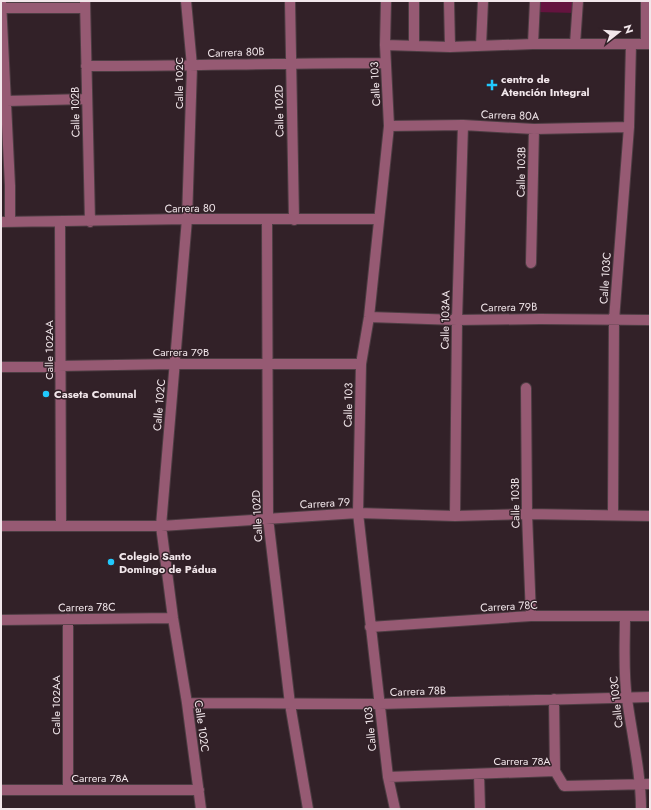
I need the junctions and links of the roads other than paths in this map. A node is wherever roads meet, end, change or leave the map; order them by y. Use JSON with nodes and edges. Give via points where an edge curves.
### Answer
{"nodes":[{"id":1,"x":1,"y":1,"type":"edge"},
{"id":2,"x":186,"y":1,"type":"edge"},
{"id":3,"x":290,"y":1,"type":"edge"},
{"id":4,"x":386,"y":1,"type":"edge"},
{"id":5,"x":414,"y":1,"type":"edge"},
{"id":6,"x":449,"y":1,"type":"edge"},
{"id":7,"x":483,"y":1,"type":"edge"},
{"id":8,"x":535,"y":1,"type":"edge"},
{"id":9,"x":578,"y":1,"type":"edge"},
{"id":10,"x":646,"y":1,"type":"edge"},
{"id":11,"x":85,"y":4,"type":"edge"},
{"id":12,"x":2,"y":8,"type":"edge"},
{"id":13,"x":533,"y":44,"type":"junction"},
{"id":14,"x":575,"y":44,"type":"junction"},
{"id":15,"x":631,"y":44,"type":"junction"},
{"id":16,"x":648,"y":44,"type":"edge"},
{"id":17,"x":384,"y":45,"type":"junction"},
{"id":18,"x":414,"y":46,"type":"junction"},
{"id":19,"x":481,"y":46,"type":"junction"},
{"id":20,"x":450,"y":47,"type":"junction"},
{"id":21,"x":290,"y":63,"type":"junction"},
{"id":22,"x":386,"y":63,"type":"junction"},
{"id":23,"x":86,"y":66,"type":"junction"},
{"id":24,"x":192,"y":66,"type":"junction"},
{"id":25,"x":87,"y":99,"type":"junction"},
{"id":26,"x":6,"y":101,"type":"junction"},
{"id":27,"x":464,"y":125,"type":"junction"},
{"id":28,"x":389,"y":126,"type":"junction"},
{"id":29,"x":629,"y":127,"type":"junction"},
{"id":30,"x":534,"y":129,"type":"junction"},
{"id":31,"x":187,"y":219,"type":"junction"},
{"id":32,"x":267,"y":219,"type":"junction"},
{"id":33,"x":379,"y":219,"type":"junction"},
{"id":34,"x":294,"y":220,"type":"junction"},
{"id":35,"x":5,"y":222,"type":"edge"},
{"id":36,"x":60,"y":222,"type":"junction"},
{"id":37,"x":90,"y":222,"type":"junction"},
{"id":38,"x":531,"y":263,"type":"dead end"},
{"id":39,"x":369,"y":317,"type":"junction"},
{"id":40,"x":457,"y":320,"type":"junction"},
{"id":41,"x":614,"y":320,"type":"junction"},
{"id":42,"x":650,"y":320,"type":"edge"},
{"id":43,"x":174,"y":364,"type":"junction"},
{"id":44,"x":266,"y":364,"type":"junction"},
{"id":45,"x":361,"y":364,"type":"junction"},
{"id":46,"x":61,"y":365,"type":"junction"},
{"id":47,"x":1,"y":367,"type":"edge"},
{"id":48,"x":526,"y":388,"type":"dead end"},
{"id":49,"x":358,"y":513,"type":"junction"},
{"id":50,"x":527,"y":514,"type":"junction"},
{"id":51,"x":613,"y":515,"type":"junction"},
{"id":52,"x":455,"y":516,"type":"junction"},
{"id":53,"x":650,"y":516,"type":"edge"},
{"id":54,"x":268,"y":518,"type":"junction"},
{"id":55,"x":1,"y":526,"type":"edge"},
{"id":56,"x":61,"y":526,"type":"junction"},
{"id":57,"x":161,"y":526,"type":"junction"},
{"id":58,"x":531,"y":616,"type":"junction"},
{"id":59,"x":625,"y":616,"type":"junction"},
{"id":60,"x":650,"y":616,"type":"edge"},
{"id":61,"x":173,"y":618,"type":"junction"},
{"id":62,"x":68,"y":619,"type":"junction"},
{"id":63,"x":1,"y":620,"type":"edge"},
{"id":64,"x":370,"y":627,"type":"junction"},
{"id":65,"x":626,"y":697,"type":"junction"},
{"id":66,"x":650,"y":697,"type":"edge"},
{"id":67,"x":554,"y":699,"type":"junction"},
{"id":68,"x":187,"y":702,"type":"junction"},
{"id":69,"x":290,"y":704,"type":"junction"},
{"id":70,"x":379,"y":704,"type":"junction"},
{"id":71,"x":555,"y":771,"type":"junction"},
{"id":72,"x":479,"y":774,"type":"junction"},
{"id":73,"x":388,"y":777,"type":"junction"},
{"id":74,"x":639,"y":784,"type":"junction"},
{"id":75,"x":650,"y":784,"type":"edge"},
{"id":76,"x":1,"y":790,"type":"edge"},
{"id":77,"x":68,"y":790,"type":"junction"},
{"id":78,"x":199,"y":790,"type":"junction"},
{"id":79,"x":201,"y":809,"type":"edge"},
{"id":80,"x":308,"y":809,"type":"edge"},
{"id":81,"x":395,"y":809,"type":"edge"},
{"id":82,"x":480,"y":809,"type":"edge"},
{"id":83,"x":641,"y":809,"type":"edge"}],
"edges":[{"from":1,"to":12,"type":"street"},
{"from":2,"to":24,"type":"street","name":"Calle 102C"},
{"from":3,"to":21,"type":"street","name":"Calle 102D"},
{"from":4,"to":17,"type":"street","name":"Calle 103"},
{"from":5,"to":18,"type":"street"},
{"from":6,"to":20,"type":"street"},
{"from":7,"to":19,"type":"street"},
{"from":8,"to":13,"type":"street"},
{"from":9,"to":14,"type":"street"},
{"from":10,"to":16,"type":"street"},
{"from":11,"to":12,"type":"street"},
{"from":11,"to":23,"type":"street","name":"Calle 102B"},
{"from":12,"to":26,"type":"street"},
{"from":13,"to":14,"type":"street"},
{"from":13,"to":19,"type":"street"},
{"from":14,"to":15,"type":"street"},
{"from":15,"to":16,"type":"street"},
{"from":15,"to":29,"type":"street","name":"Calle 103C"},
{"from":17,"to":18,"type":"street"},
{"from":17,"to":22,"type":"street","name":"Calle 103"},
{"from":18,"to":20,"type":"street"},
{"from":19,"to":20,"type":"street"},
{"from":21,"to":22,"type":"street","name":"Carrera 80B"},
{"from":21,"to":24,"type":"street","name":"Carrera 80B"},
{"from":21,"to":34,"type":"street","name":"Calle 102D"},
{"from":22,"to":28,"type":"street","name":"Calle 103"},
{"from":23,"to":24,"type":"street","name":"Carrera 80B"},
{"from":23,"to":25,"type":"street","name":"Calle 102B"},
{"from":24,"to":31,"type":"street","name":"Calle 102C"},
{"from":25,"to":26,"type":"street"},
{"from":25,"to":37,"type":"street","name":"Calle 102B"},
{"from":26,"to":35,"type":"street","via":[[10,186]]},
{"from":27,"to":28,"type":"street","name":"Carrera 80A"},
{"from":27,"to":30,"type":"street","name":"Carrera 80A"},
{"from":27,"to":40,"type":"street","name":"Calle 103AA"},
{"from":28,"to":33,"type":"street","name":"Calle 103"},
{"from":29,"to":30,"type":"street","name":"Carrera 80A"},
{"from":29,"to":41,"type":"street","name":"Calle 103C"},
{"from":30,"to":38,"type":"street","name":"Calle 103B"},
{"from":31,"to":32,"type":"street","name":"Carrera 80"},
{"from":31,"to":37,"type":"street","name":"Carrera 80"},
{"from":31,"to":43,"type":"street","name":"Calle 102C"},
{"from":32,"to":34,"type":"street","name":"Carrera 80"},
{"from":32,"to":44,"type":"street","name":"Calle 102D"},
{"from":33,"to":34,"type":"street","name":"Carrera 80"},
{"from":33,"to":39,"type":"street","name":"Calle 103"},
{"from":35,"to":36,"type":"street","name":"Carrera 80"},
{"from":36,"to":37,"type":"street","name":"Carrera 80"},
{"from":36,"to":46,"type":"street","name":"Calle 102AA"},
{"from":39,"to":40,"type":"street","name":"Carrera 79B"},
{"from":39,"to":45,"type":"street","name":"Calle 103"},
{"from":40,"to":41,"type":"street","name":"Carrera 79B"},
{"from":40,"to":52,"type":"street","name":"Calle 103AA"},
{"from":41,"to":42,"type":"street","name":"Carrera 79B"},
{"from":41,"to":51,"type":"street","name":"Calle 103C"},
{"from":43,"to":44,"type":"street","name":"Carrera 79B"},
{"from":43,"to":46,"type":"street","name":"Carrera 79B"},
{"from":43,"to":57,"type":"street","name":"Calle 102C"},
{"from":44,"to":45,"type":"street","name":"Carrera 79B"},
{"from":44,"to":54,"type":"street","name":"Calle 102D"},
{"from":45,"to":49,"type":"street","name":"Calle 103"},
{"from":46,"to":47,"type":"street","name":"Carrera 79B"},
{"from":46,"to":56,"type":"street","name":"Calle 102AA"},
{"from":48,"to":50,"type":"street","name":"Calle 103B"},
{"from":49,"to":52,"type":"street","name":"Carrera 79"},
{"from":49,"to":54,"type":"street","name":"Carrera 79"},
{"from":49,"to":64,"type":"street","name":"Calle 103"},
{"from":50,"to":51,"type":"street","name":"Carrera 79"},
{"from":50,"to":52,"type":"street","name":"Carrera 79"},
{"from":50,"to":58,"type":"street","name":"Calle 103B"},
{"from":51,"to":53,"type":"street","name":"Carrera 79"},
{"from":54,"to":57,"type":"street","name":"Carrera 79"},
{"from":54,"to":69,"type":"street","name":"Calle 102D"},
{"from":55,"to":56,"type":"street","name":"Carrera 79"},
{"from":56,"to":57,"type":"street","name":"Carrera 79"},
{"from":57,"to":61,"type":"street","name":"Calle 102C"},
{"from":58,"to":59,"type":"street","name":"Carrera 78C"},
{"from":58,"to":64,"type":"street","name":"Carrera 78C"},
{"from":59,"to":60,"type":"street","name":"Carrera 78C"},
{"from":59,"to":65,"type":"street","name":"Calle 103C"},
{"from":61,"to":62,"type":"street","name":"Carrera 78C"},
{"from":61,"to":68,"type":"street","name":"Calle 102C"},
{"from":62,"to":63,"type":"street","name":"Carrera 78C"},
{"from":62,"to":77,"type":"street","name":"Calle 102AA"},
{"from":64,"to":70,"type":"street","name":"Calle 103"},
{"from":65,"to":66,"type":"street","name":"Carrera 78B"},
{"from":65,"to":67,"type":"street","name":"Carrera 78B"},
{"from":65,"to":74,"type":"street","name":"Calle 103C"},
{"from":67,"to":70,"type":"street","name":"Carrera 78B"},
{"from":67,"to":71,"type":"street"},
{"from":68,"to":69,"type":"street","name":"Carrera 78B"},
{"from":68,"to":78,"type":"street","name":"Calle 102C"},
{"from":69,"to":70,"type":"street","name":"Carrera 78B"},
{"from":69,"to":80,"type":"street","name":"Calle 102D"},
{"from":70,"to":73,"type":"street","name":"Calle 103"},
{"from":71,"to":72,"type":"street","name":"Carrera 78A"},
{"from":71,"to":74,"type":"street","name":"Carrera 78A","via":[[564,786]]},
{"from":72,"to":73,"type":"street","name":"Carrera 78A"},
{"from":72,"to":82,"type":"street"},
{"from":73,"to":81,"type":"street","name":"Calle 103"},
{"from":74,"to":75,"type":"street","name":"Carrera 78A"},
{"from":74,"to":83,"type":"street","name":"Calle 103C"},
{"from":76,"to":77,"type":"street","name":"Carrera 78A"},
{"from":77,"to":78,"type":"street","name":"Carrera 78A"},
{"from":78,"to":79,"type":"street","name":"Calle 102C"}]}
